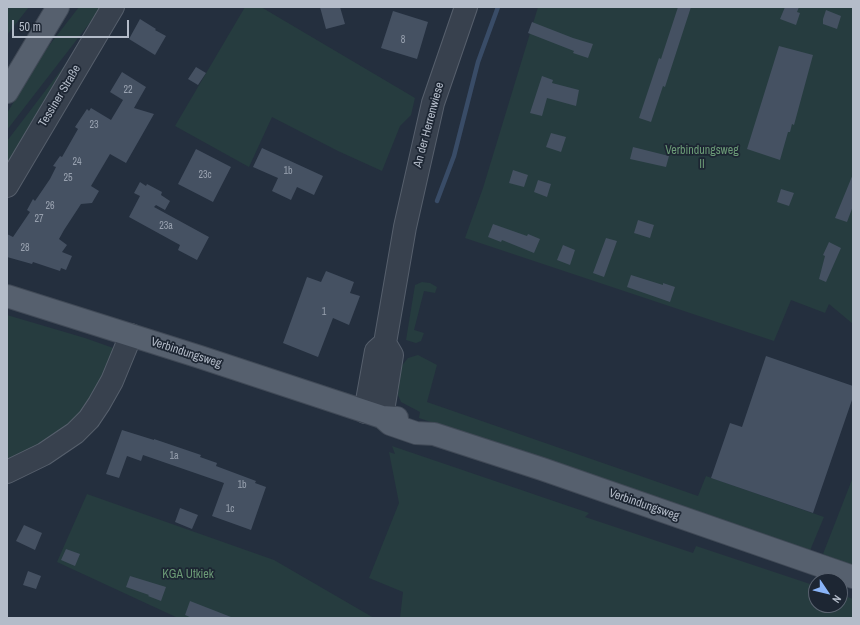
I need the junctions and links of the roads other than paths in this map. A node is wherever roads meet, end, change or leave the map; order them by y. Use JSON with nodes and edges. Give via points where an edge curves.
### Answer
{"nodes":[{"id":1,"x":57,"y":7,"type":"edge"},
{"id":2,"x":113,"y":7,"type":"edge"},
{"id":3,"x":466,"y":7,"type":"edge"},
{"id":4,"x":7,"y":71,"type":"edge"},
{"id":5,"x":7,"y":92,"type":"edge"},
{"id":6,"x":7,"y":186,"type":"edge"},
{"id":7,"x":7,"y":296,"type":"edge"},
{"id":8,"x":132,"y":335,"type":"junction"},
{"id":9,"x":373,"y":414,"type":"junction"},
{"id":10,"x":7,"y":472,"type":"edge"},
{"id":11,"x":853,"y":577,"type":"edge"}],
"edges":[{"from":1,"to":4,"type":"main road"},
{"from":1,"to":5,"type":"main road"},
{"from":2,"to":6,"type":"street","name":"Tessiner Straße"},
{"from":3,"to":9,"type":"street","name":"An der Herrenwiese","via":[[433,103],[401,245],[385,343],[392,355]]},
{"from":7,"to":8,"type":"main road","name":"Verbindungsweg"},
{"from":8,"to":9,"type":"main road","name":"Verbindungsweg"},
{"from":8,"to":10,"type":"street","via":[[112,381],[89,420],[44,454]]},
{"from":9,"to":11,"type":"main road","name":"Verbindungsweg","via":[[419,424],[434,434]]}]}
